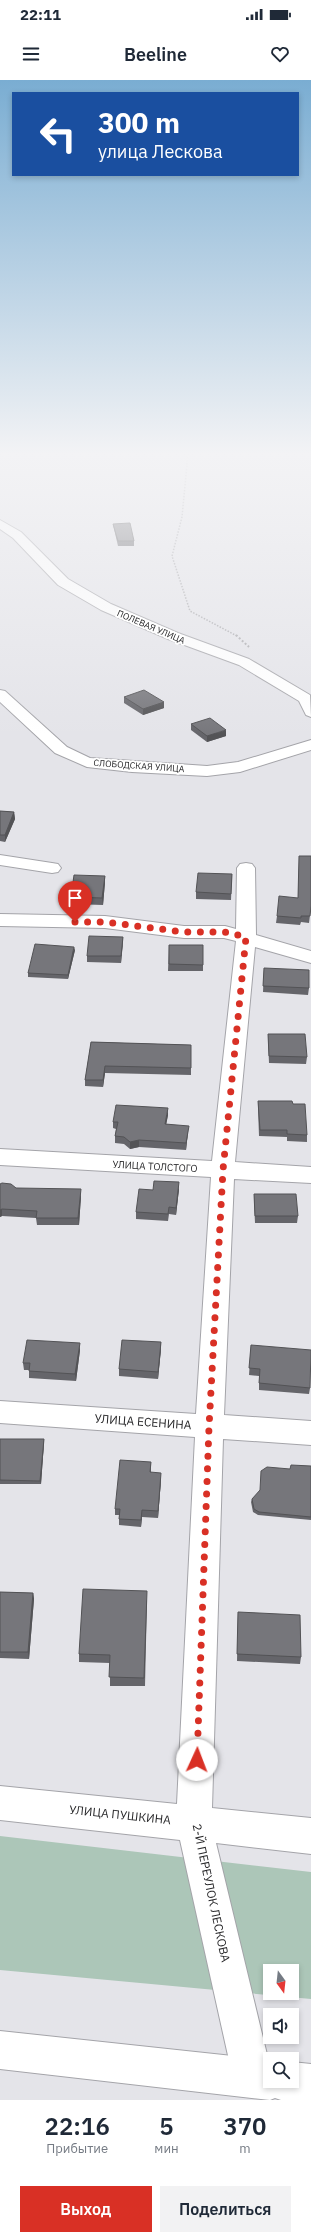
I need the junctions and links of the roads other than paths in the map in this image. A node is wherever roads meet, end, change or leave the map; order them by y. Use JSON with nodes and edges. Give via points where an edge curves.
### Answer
{"nodes":[{"id":1,"x":30,"y":548,"type":"edge"},
{"id":2,"x":0,"y":694,"type":"edge"},
{"id":3,"x":311,"y":712,"type":"edge"},
{"id":4,"x":311,"y":744,"type":"edge"},
{"id":5,"x":0,"y":860,"type":"edge"},
{"id":6,"x":52,"y":868,"type":"dead end"},
{"id":7,"x":246,"y":868,"type":"dead end"},
{"id":8,"x":0,"y":920,"type":"edge"},
{"id":9,"x":246,"y":937,"type":"junction"},
{"id":10,"x":311,"y":957,"type":"edge"},
{"id":11,"x":0,"y":1157,"type":"edge"},
{"id":12,"x":223,"y":1170,"type":"junction"},
{"id":13,"x":311,"y":1175,"type":"edge"},
{"id":14,"x":0,"y":1412,"type":"edge"},
{"id":15,"x":209,"y":1427,"type":"junction"},
{"id":16,"x":311,"y":1433,"type":"edge"},
{"id":17,"x":0,"y":1803,"type":"edge"},
{"id":18,"x":194,"y":1823,"type":"junction"},
{"id":19,"x":311,"y":1836,"type":"edge"},
{"id":20,"x":0,"y":2050,"type":"edge"},
{"id":21,"x":263,"y":2059,"type":"edge"},
{"id":22,"x":263,"y":2078,"type":"edge"},
{"id":23,"x":299,"y":2083,"type":"edge"},
{"id":24,"x":311,"y":2084,"type":"edge"}],
"edges":[{"from":1,"to":3,"type":"street","name":"ПОЛЕВАЯ УЛИЦА","via":[[63,582],[106,607],[173,636],[244,662],[305,698]]},
{"from":2,"to":4,"type":"street","name":"СЛОБОДСКАЯ УЛИЦА","via":[[62,750],[88,762],[132,768],[207,771],[240,767]]},
{"from":5,"to":6,"type":"street"},
{"from":7,"to":9,"type":"street","name":"2-Й ПЕРЕУЛОК ЛЕСКОВА"},
{"from":8,"to":9,"type":"street","via":[[105,922],[184,932],[225,932]]},
{"from":9,"to":10,"type":"street"},
{"from":9,"to":12,"type":"street","name":"2-Й ПЕРЕУЛОК ЛЕСКОВА"},
{"from":11,"to":12,"type":"street","name":"УЛИЦА ТОЛСТОГО"},
{"from":12,"to":13,"type":"street","name":"УЛИЦА ТОЛСТОГО"},
{"from":12,"to":15,"type":"street","name":"2-Й ПЕРЕУЛОК ЛЕСКОВА"},
{"from":14,"to":15,"type":"street","name":"УЛИЦА ЕСЕНИНА"},
{"from":15,"to":16,"type":"street","name":"УЛИЦА ЕСЕНИНА"},
{"from":15,"to":18,"type":"street","name":"2-Й ПЕРЕУЛОК ЛЕСКОВА"},
{"from":17,"to":18,"type":"street","name":"УЛИЦА ПУШКИНА"},
{"from":18,"to":19,"type":"street","name":"УЛИЦА ПУШКИНА"},
{"from":18,"to":21,"type":"street","name":"2-Й ПЕРЕУЛОК ЛЕСКОВА"},
{"from":20,"to":22,"type":"street"},
{"from":23,"to":24,"type":"street"}]}
